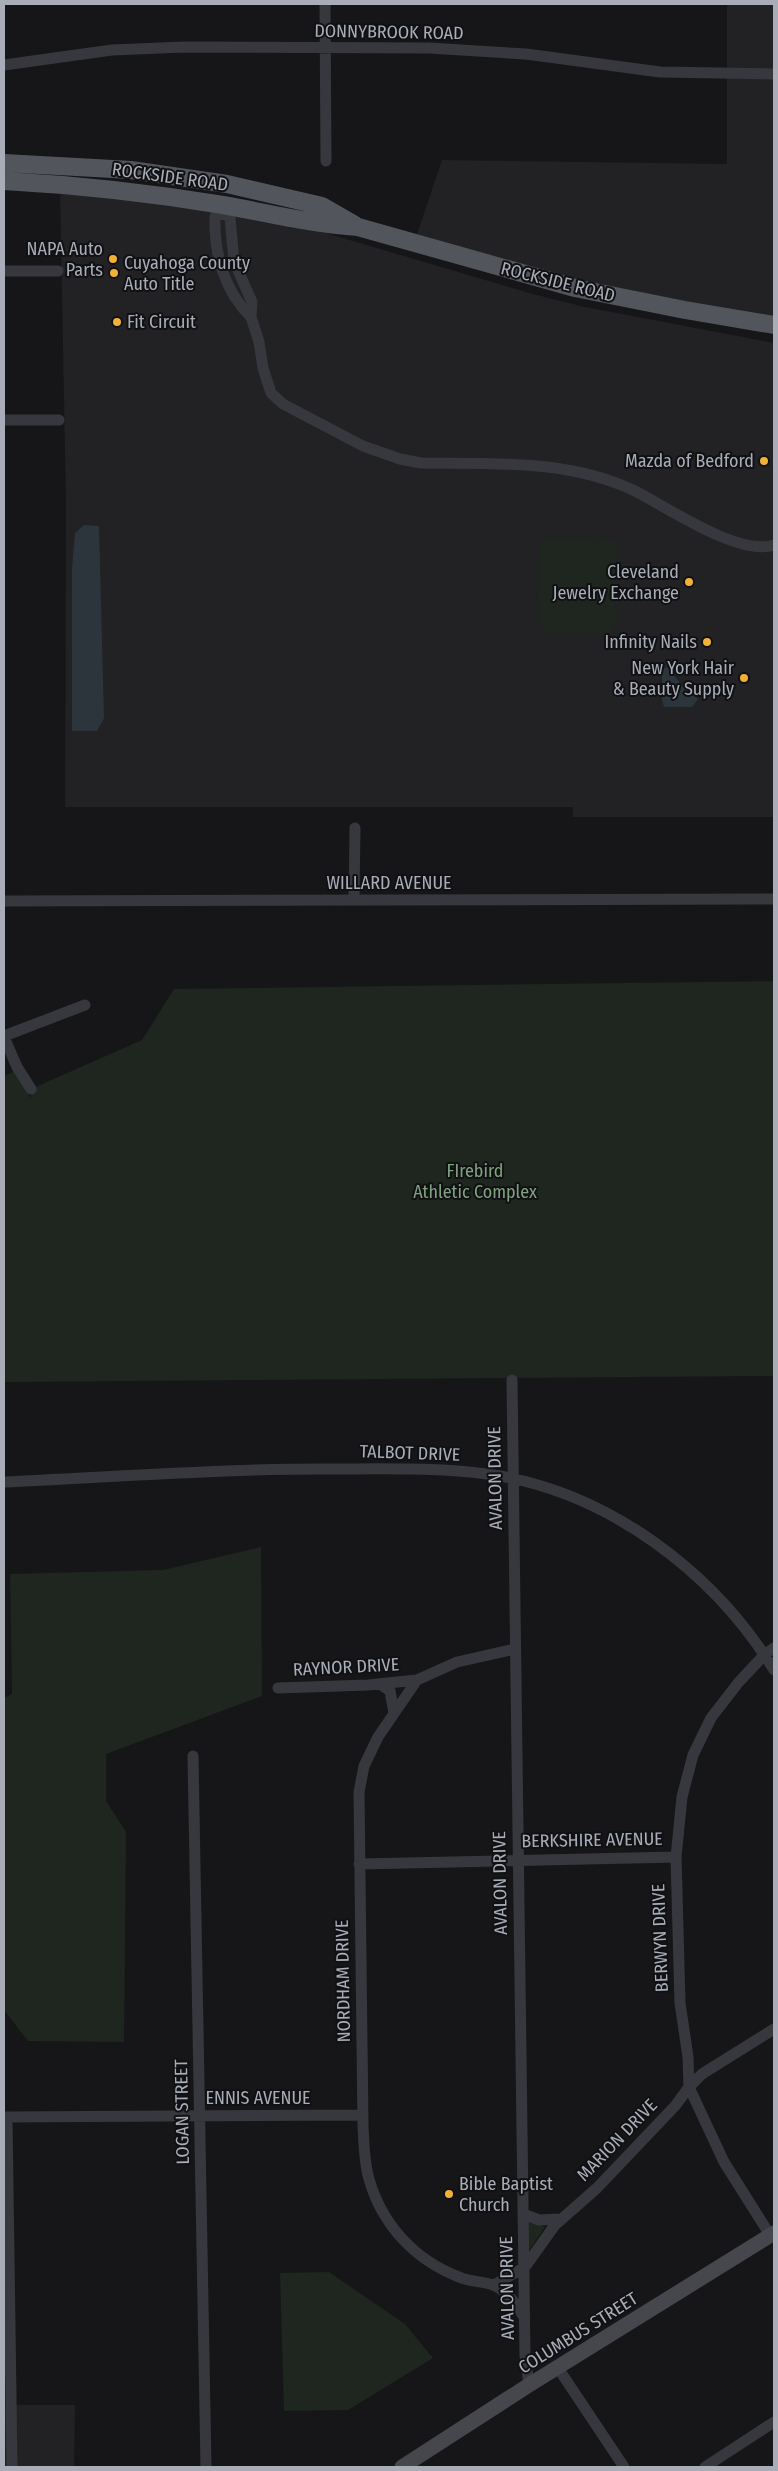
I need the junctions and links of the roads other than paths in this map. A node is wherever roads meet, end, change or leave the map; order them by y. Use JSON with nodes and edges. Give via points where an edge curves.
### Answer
{"nodes":[{"id":1,"x":325,"y":4,"type":"edge"},
{"id":2,"x":325,"y":49,"type":"junction"},
{"id":3,"x":4,"y":65,"type":"edge"},
{"id":4,"x":774,"y":74,"type":"edge"},
{"id":5,"x":326,"y":161,"type":"dead end"},
{"id":6,"x":4,"y":163,"type":"edge"},
{"id":7,"x":4,"y":182,"type":"edge"},
{"id":8,"x":227,"y":184,"type":"junction"},
{"id":9,"x":223,"y":209,"type":"junction"},
{"id":10,"x":358,"y":227,"type":"junction"},
{"id":11,"x":4,"y":271,"type":"edge"},
{"id":12,"x":58,"y":271,"type":"dead end"},
{"id":13,"x":770,"y":322,"type":"edge"},
{"id":14,"x":4,"y":420,"type":"edge"},
{"id":15,"x":59,"y":420,"type":"dead end"},
{"id":16,"x":772,"y":549,"type":"edge"},
{"id":17,"x":355,"y":828,"type":"dead end"},
{"id":18,"x":774,"y":899,"type":"edge"},
{"id":19,"x":354,"y":900,"type":"junction"},
{"id":20,"x":4,"y":901,"type":"edge"},
{"id":21,"x":85,"y":1005,"type":"dead end"},
{"id":22,"x":4,"y":1037,"type":"edge"},
{"id":23,"x":31,"y":1089,"type":"dead end"},
{"id":24,"x":512,"y":1380,"type":"dead end"},
{"id":25,"x":512,"y":1479,"type":"junction"},
{"id":26,"x":4,"y":1482,"type":"edge"},
{"id":27,"x":515,"y":1649,"type":"junction"},
{"id":28,"x":769,"y":1651,"type":"edge"},
{"id":29,"x":774,"y":1670,"type":"edge"},
{"id":30,"x":417,"y":1680,"type":"junction"},
{"id":31,"x":380,"y":1684,"type":"junction"},
{"id":32,"x":278,"y":1688,"type":"dead end"},
{"id":33,"x":394,"y":1713,"type":"junction"},
{"id":34,"x":193,"y":1756,"type":"dead end"},
{"id":35,"x":676,"y":1857,"type":"junction"},
{"id":36,"x":517,"y":1859,"type":"junction"},
{"id":37,"x":359,"y":1864,"type":"junction"},
{"id":38,"x":774,"y":2029,"type":"edge"},
{"id":39,"x":688,"y":2087,"type":"junction"},
{"id":40,"x":363,"y":2115,"type":"junction"},
{"id":41,"x":199,"y":2116,"type":"junction"},
{"id":42,"x":5,"y":2117,"type":"edge"},
{"id":43,"x":523,"y":2214,"type":"junction"},
{"id":44,"x":560,"y":2220,"type":"junction"},
{"id":45,"x":772,"y":2234,"type":"edge"},
{"id":46,"x":525,"y":2267,"type":"junction"},
{"id":47,"x":494,"y":2285,"type":"junction"},
{"id":48,"x":525,"y":2319,"type":"junction"},
{"id":49,"x":558,"y":2368,"type":"junction"},
{"id":50,"x":529,"y":2385,"type":"junction"},
{"id":51,"x":774,"y":2422,"type":"edge"},
{"id":52,"x":12,"y":2467,"type":"edge"},
{"id":53,"x":206,"y":2467,"type":"edge"},
{"id":54,"x":402,"y":2467,"type":"edge"},
{"id":55,"x":624,"y":2467,"type":"edge"},
{"id":56,"x":704,"y":2467,"type":"edge"}],
"edges":[{"from":1,"to":2,"type":"street"},
{"from":2,"to":3,"type":"street","name":"DONNYBROOK ROAD","via":[[184,47],[121,50]]},
{"from":2,"to":4,"type":"street","name":"DONNYBROOK ROAD","via":[[486,51],[660,72]]},
{"from":2,"to":5,"type":"street"},
{"from":6,"to":8,"type":"main road","name":"ROCKSIDE ROAD","via":[[131,170]]},
{"from":7,"to":9,"type":"main road","name":"ROCKSIDE ROAD","via":[[131,190]]},
{"from":8,"to":9,"type":"street"},
{"from":8,"to":10,"type":"main road","name":"ROCKSIDE ROAD","via":[[322,206]]},
{"from":9,"to":10,"type":"main road","name":"ROCKSIDE ROAD","via":[[322,225]]},
{"from":9,"to":16,"type":"street","via":[[230,218],[234,261],[252,302],[251,317],[263,368],[271,393],[283,404],[363,446],[400,459],[421,463],[551,466],[576,471],[634,491],[718,535],[749,546]]},
{"from":10,"to":13,"type":"main road","name":"ROCKSIDE ROAD","via":[[575,288],[685,310]]},
{"from":11,"to":12,"type":"street"},
{"from":14,"to":15,"type":"street"},
{"from":17,"to":19,"type":"street"},
{"from":18,"to":19,"type":"street","name":"WILLARD AVENUE"},
{"from":19,"to":20,"type":"street","name":"WILLARD AVENUE"},
{"from":21,"to":22,"type":"street"},
{"from":22,"to":23,"type":"street"},
{"from":24,"to":25,"type":"street","name":"AVALON DRIVE"},
{"from":25,"to":26,"type":"street","name":"TALBOT DRIVE","via":[[443,1469],[276,1469]]},
{"from":25,"to":27,"type":"street","name":"AVALON DRIVE"},
{"from":25,"to":28,"type":"street","name":"TALBOT DRIVE","via":[[581,1502],[653,1541],[690,1570]]},
{"from":27,"to":30,"type":"street","via":[[458,1662]]},
{"from":27,"to":36,"type":"street","name":"AVALON DRIVE"},
{"from":28,"to":29,"type":"street","name":"TALBOT DRIVE"},
{"from":28,"to":35,"type":"street","name":"BERWYN DRIVE","via":[[738,1683],[712,1718],[693,1755],[682,1797]]},
{"from":30,"to":31,"type":"street","name":"RAYNOR DRIVE"},
{"from":30,"to":33,"type":"street","name":"NORDHAM DRIVE"},
{"from":31,"to":32,"type":"street","name":"RAYNOR DRIVE"},
{"from":31,"to":33,"type":"street","via":[[390,1691]]},
{"from":33,"to":37,"type":"street","name":"NORDHAM DRIVE","via":[[364,1766],[359,1792]]},
{"from":34,"to":41,"type":"street","name":"LOGAN STREET"},
{"from":35,"to":36,"type":"street","name":"BERKSHIRE AVENUE"},
{"from":35,"to":39,"type":"street","name":"BERWYN DRIVE","via":[[680,2003],[688,2057]]},
{"from":36,"to":37,"type":"street","name":"BERKSHIRE AVENUE"},
{"from":36,"to":43,"type":"street","name":"AVALON DRIVE"},
{"from":37,"to":40,"type":"street","name":"NORDHAM DRIVE"},
{"from":38,"to":39,"type":"street","name":"MARION DRIVE","via":[[702,2074]]},
{"from":39,"to":44,"type":"street","name":"MARION DRIVE","via":[[675,2106],[597,2188]]},
{"from":39,"to":45,"type":"street","name":"BERWYN DRIVE","via":[[724,2162]]},
{"from":40,"to":41,"type":"street","name":"ENNIS AVENUE"},
{"from":40,"to":47,"type":"street","name":"NORDHAM DRIVE","via":[[368,2178],[388,2221],[415,2252],[437,2267],[460,2278]]},
{"from":41,"to":42,"type":"street","name":"ENNIS AVENUE"},
{"from":41,"to":53,"type":"street","name":"LOGAN STREET"},
{"from":42,"to":52,"type":"street"},
{"from":43,"to":44,"type":"street","via":[[539,2220]]},
{"from":43,"to":46,"type":"street","name":"AVALON DRIVE"},
{"from":44,"to":46,"type":"street","name":"MARION DRIVE"},
{"from":45,"to":49,"type":"street","name":"COLUMBUS STREET"},
{"from":46,"to":47,"type":"street","name":"MARION DRIVE"},
{"from":46,"to":48,"type":"street","name":"AVALON DRIVE"},
{"from":47,"to":48,"type":"street","name":"NORDHAM DRIVE","via":[[514,2301]]},
{"from":48,"to":50,"type":"street","name":"AVALON DRIVE"},
{"from":49,"to":50,"type":"street","name":"COLUMBUS STREET"},
{"from":49,"to":55,"type":"street"},
{"from":50,"to":54,"type":"street","name":"COLUMBUS STREET"},
{"from":51,"to":56,"type":"street"}]}
